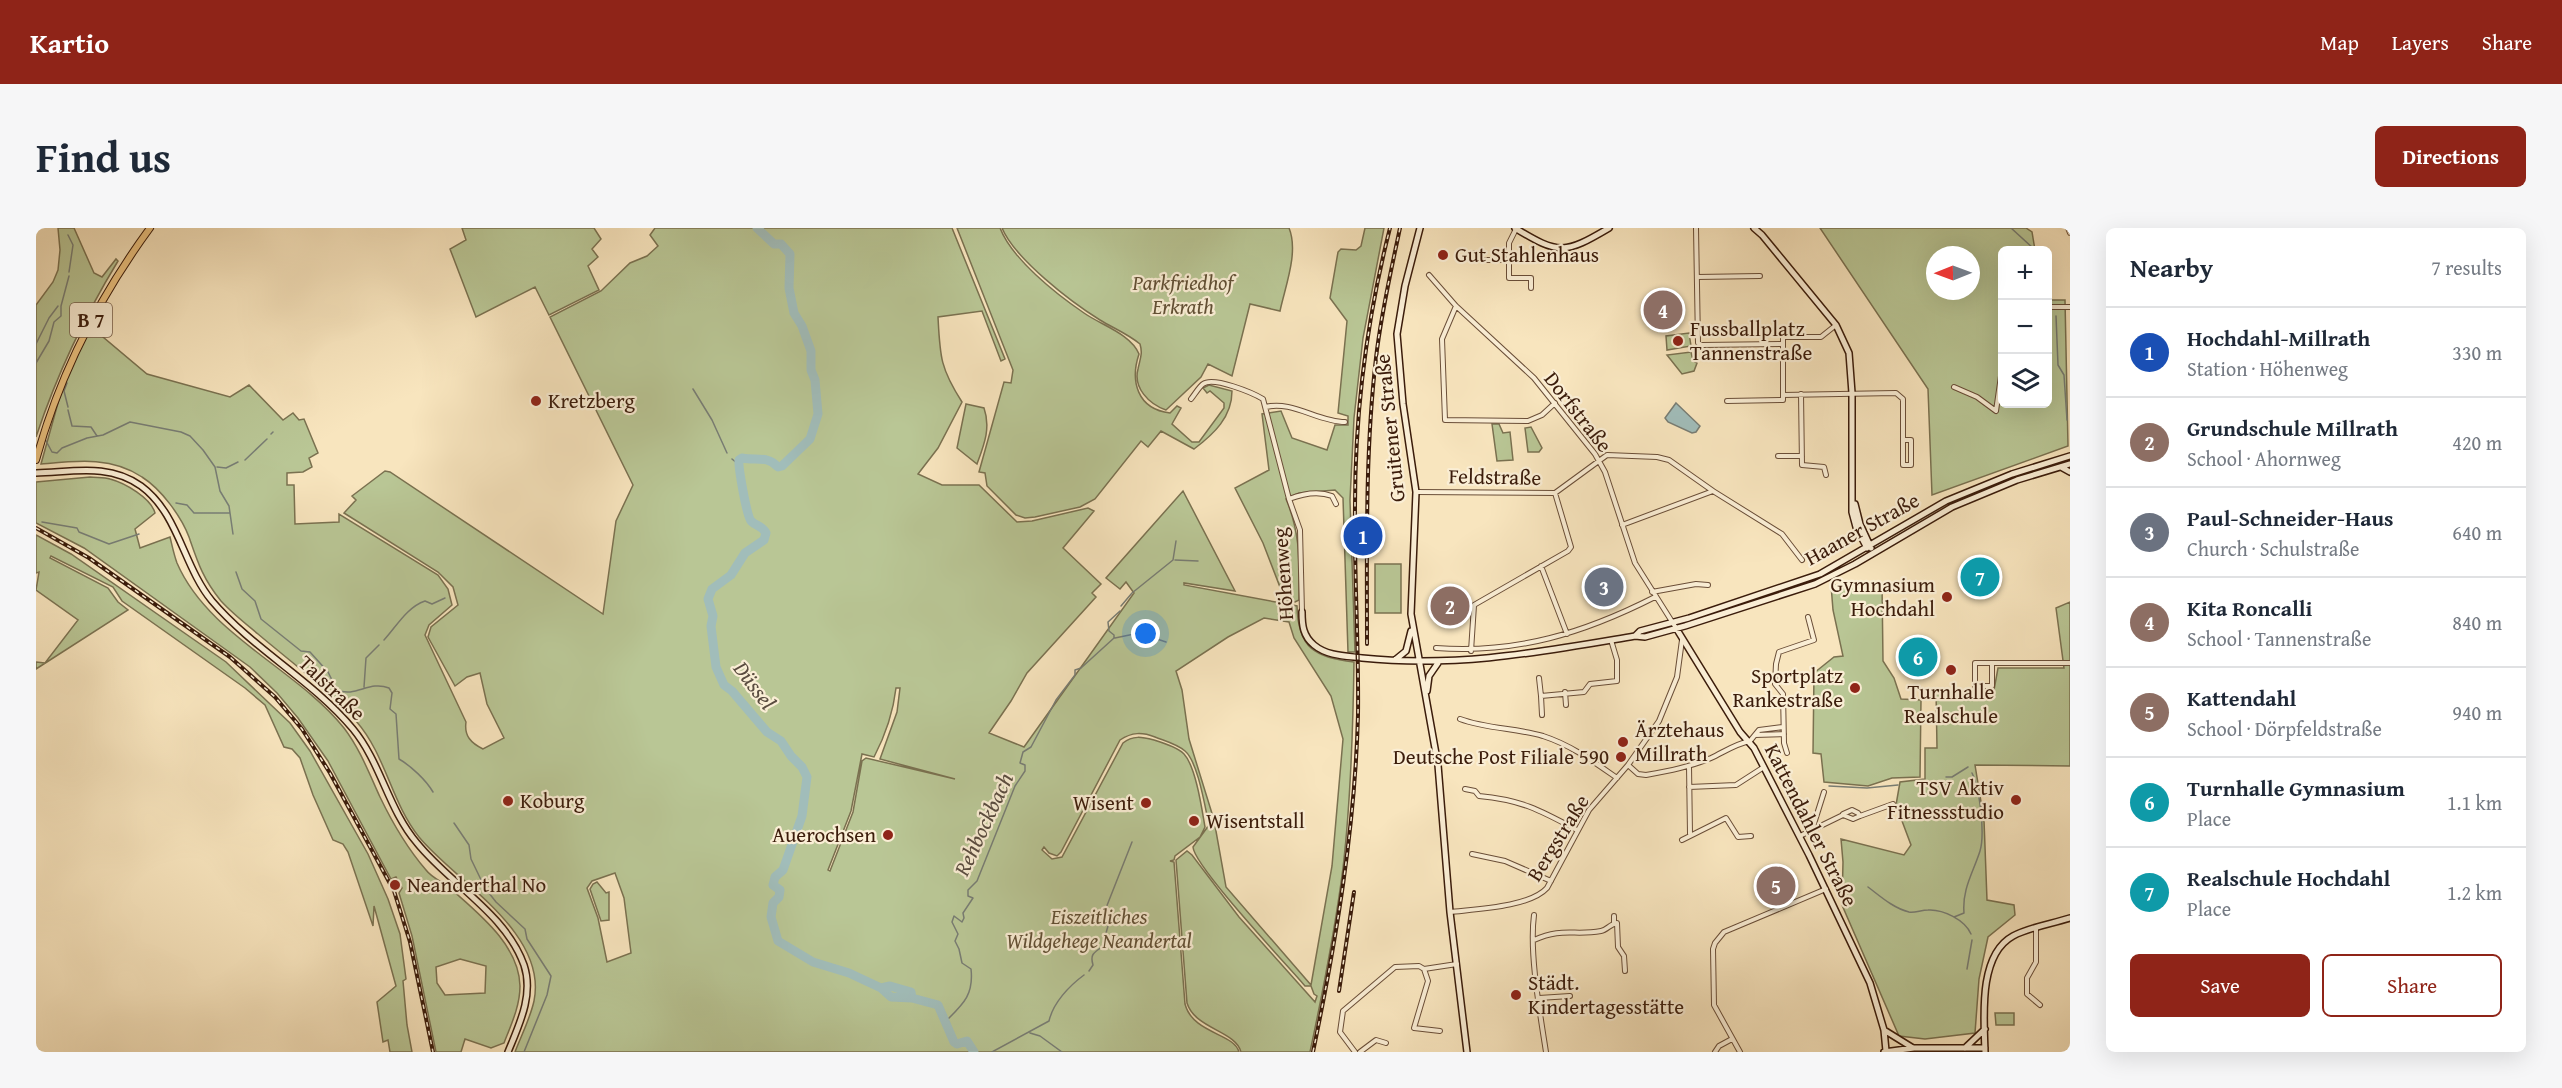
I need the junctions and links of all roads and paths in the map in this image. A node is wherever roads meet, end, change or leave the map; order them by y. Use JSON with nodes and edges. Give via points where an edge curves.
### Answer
{"nodes":[{"id":1,"x":150,"y":228,"type":"edge"},
{"id":2,"x":1420,"y":228,"type":"edge"},
{"id":3,"x":1515,"y":228,"type":"edge"},
{"id":4,"x":1610,"y":228,"type":"edge"},
{"id":5,"x":1696,"y":228,"type":"edge"},
{"id":6,"x":1754,"y":228,"type":"edge"},
{"id":7,"x":2068,"y":228,"type":"edge"},
{"id":8,"x":2070,"y":233,"type":"edge"},
{"id":9,"x":1476,"y":253,"type":"dead end"},
{"id":10,"x":1508,"y":260,"type":"junction"},
{"id":11,"x":1429,"y":275,"type":"dead end"},
{"id":12,"x":1760,"y":276,"type":"dead end"},
{"id":13,"x":1697,"y":277,"type":"junction"},
{"id":14,"x":1531,"y":288,"type":"dead end"},
{"id":15,"x":1456,"y":306,"type":"junction"},
{"id":16,"x":2052,"y":307,"type":"edge"},
{"id":17,"x":2070,"y":307,"type":"edge"},
{"id":18,"x":1836,"y":325,"type":"junction"},
{"id":19,"x":1783,"y":344,"type":"junction"},
{"id":20,"x":1954,"y":387,"type":"dead end"},
{"id":21,"x":1852,"y":393,"type":"junction"},
{"id":22,"x":1801,"y":394,"type":"junction"},
{"id":23,"x":1783,"y":395,"type":"junction"},
{"id":24,"x":1998,"y":397,"type":"edge"},
{"id":25,"x":1191,"y":399,"type":"dead end"},
{"id":26,"x":1727,"y":401,"type":"dead end"},
{"id":27,"x":1555,"y":403,"type":"junction"},
{"id":28,"x":1266,"y":407,"type":"junction"},
{"id":29,"x":1346,"y":422,"type":"dead end"},
{"id":30,"x":1903,"y":440,"type":"junction"},
{"id":31,"x":1778,"y":456,"type":"dead end"},
{"id":32,"x":1802,"y":456,"type":"junction"},
{"id":33,"x":2070,"y":456,"type":"edge"},
{"id":34,"x":36,"y":460,"type":"edge"},
{"id":35,"x":1599,"y":460,"type":"junction"},
{"id":36,"x":2070,"y":464,"type":"edge"},
{"id":37,"x":2061,"y":467,"type":"junction"},
{"id":38,"x":2070,"y":472,"type":"edge"},
{"id":39,"x":36,"y":473,"type":"edge"},
{"id":40,"x":1826,"y":475,"type":"dead end"},
{"id":41,"x":1713,"y":491,"type":"junction"},
{"id":42,"x":1416,"y":492,"type":"junction"},
{"id":43,"x":1555,"y":493,"type":"junction"},
{"id":44,"x":1289,"y":499,"type":"junction"},
{"id":45,"x":1336,"y":504,"type":"dead end"},
{"id":46,"x":1622,"y":525,"type":"junction"},
{"id":47,"x":1872,"y":548,"type":"junction"},
{"id":48,"x":1802,"y":560,"type":"dead end"},
{"id":49,"x":1541,"y":566,"type":"junction"},
{"id":50,"x":1708,"y":585,"type":"dead end"},
{"id":51,"x":1652,"y":591,"type":"junction"},
{"id":52,"x":1655,"y":597,"type":"junction"},
{"id":53,"x":1302,"y":612,"type":"joint"},
{"id":54,"x":1809,"y":618,"type":"dead end"},
{"id":55,"x":1672,"y":622,"type":"junction"},
{"id":56,"x":1676,"y":628,"type":"junction"},
{"id":57,"x":1412,"y":629,"type":"junction"},
{"id":58,"x":1567,"y":634,"type":"junction"},
{"id":59,"x":1681,"y":635,"type":"junction"},
{"id":60,"x":1635,"y":636,"type":"junction"},
{"id":61,"x":1611,"y":640,"type":"junction"},
{"id":62,"x":1436,"y":648,"type":"dead end"},
{"id":63,"x":1471,"y":651,"type":"junction"},
{"id":64,"x":1691,"y":651,"type":"junction"},
{"id":65,"x":1681,"y":657,"type":"junction"},
{"id":66,"x":1395,"y":660,"type":"junction"},
{"id":67,"x":1418,"y":662,"type":"junction"},
{"id":68,"x":1438,"y":663,"type":"junction"},
{"id":69,"x":1992,"y":663,"type":"junction"},
{"id":70,"x":2070,"y":663,"type":"edge"},
{"id":71,"x":1539,"y":678,"type":"dead end"},
{"id":72,"x":1565,"y":692,"type":"junction"},
{"id":73,"x":1426,"y":694,"type":"junction"},
{"id":74,"x":1541,"y":696,"type":"junction"},
{"id":75,"x":1566,"y":705,"type":"dead end"},
{"id":76,"x":1542,"y":715,"type":"dead end"},
{"id":77,"x":1460,"y":719,"type":"dead end"},
{"id":78,"x":1783,"y":727,"type":"junction"},
{"id":79,"x":1784,"y":734,"type":"junction"},
{"id":80,"x":1755,"y":735,"type":"junction"},
{"id":81,"x":1750,"y":741,"type":"junction"},
{"id":82,"x":1787,"y":753,"type":"dead end"},
{"id":83,"x":1628,"y":765,"type":"junction"},
{"id":84,"x":1689,"y":766,"type":"junction"},
{"id":85,"x":1765,"y":766,"type":"junction"},
{"id":86,"x":1617,"y":778,"type":"junction"},
{"id":87,"x":1689,"y":787,"type":"junction"},
{"id":88,"x":1465,"y":789,"type":"dead end"},
{"id":89,"x":1824,"y":792,"type":"dead end"},
{"id":90,"x":1893,"y":804,"type":"dead end"},
{"id":91,"x":1843,"y":814,"type":"junction"},
{"id":92,"x":1860,"y":816,"type":"junction"},
{"id":93,"x":1812,"y":830,"type":"junction"},
{"id":94,"x":1577,"y":831,"type":"junction"},
{"id":95,"x":1690,"y":834,"type":"junction"},
{"id":96,"x":1751,"y":836,"type":"dead end"},
{"id":97,"x":1800,"y":836,"type":"junction"},
{"id":98,"x":1682,"y":840,"type":"dead end"},
{"id":99,"x":1472,"y":855,"type":"dead end"},
{"id":100,"x":1551,"y":881,"type":"junction"},
{"id":101,"x":1826,"y":889,"type":"junction"},
{"id":102,"x":1450,"y":912,"type":"junction"},
{"id":103,"x":1534,"y":915,"type":"dead end"},
{"id":104,"x":1614,"y":916,"type":"dead end"},
{"id":105,"x":2070,"y":918,"type":"edge"},
{"id":106,"x":1614,"y":923,"type":"junction"},
{"id":107,"x":2036,"y":928,"type":"junction"},
{"id":108,"x":1534,"y":940,"type":"junction"},
{"id":109,"x":1457,"y":964,"type":"junction"},
{"id":110,"x":1424,"y":969,"type":"junction"},
{"id":111,"x":1624,"y":971,"type":"dead end"},
{"id":112,"x":1570,"y":996,"type":"dead end"},
{"id":113,"x":1539,"y":998,"type":"junction"},
{"id":114,"x":2040,"y":1005,"type":"dead end"},
{"id":115,"x":1985,"y":1029,"type":"junction"},
{"id":116,"x":1884,"y":1030,"type":"junction"},
{"id":117,"x":1440,"y":1031,"type":"dead end"},
{"id":118,"x":1732,"y":1039,"type":"junction"},
{"id":119,"x":1386,"y":1043,"type":"dead end"},
{"id":120,"x":1914,"y":1048,"type":"junction"},
{"id":121,"x":1965,"y":1048,"type":"junction"},
{"id":122,"x":1985,"y":1050,"type":"edge"},
{"id":123,"x":508,"y":1052,"type":"edge"},
{"id":124,"x":1355,"y":1052,"type":"edge"},
{"id":125,"x":1360,"y":1052,"type":"edge"},
{"id":126,"x":1467,"y":1052,"type":"edge"},
{"id":127,"x":1546,"y":1052,"type":"edge"},
{"id":128,"x":1715,"y":1052,"type":"edge"},
{"id":129,"x":1740,"y":1052,"type":"edge"},
{"id":130,"x":1885,"y":1052,"type":"edge"}],
"edges":[{"from":1,"to":34,"type":"main road","number":"B 7","via":[[101,301],[73,356]]},
{"from":2,"to":42,"type":"main road","name":"Gruitener Straße","via":[[1400,306],[1397,334]]},
{"from":3,"to":4,"type":"main road","via":[[1554,248],[1579,245]]},
{"from":3,"to":10,"type":"street"},
{"from":5,"to":13,"type":"street"},
{"from":6,"to":18,"type":"main road"},
{"from":7,"to":8,"type":"street"},
{"from":9,"to":10,"type":"street","via":[[1476,260]]},
{"from":10,"to":14,"type":"street","via":[[1509,278],[1531,278]]},
{"from":11,"to":15,"type":"street","name":"Dorfstraße"},
{"from":12,"to":13,"type":"street"},
{"from":13,"to":19,"type":"street","via":[[1698,343]]},
{"from":15,"to":27,"type":"street","name":"Dorfstraße"},
{"from":15,"to":27,"type":"street","via":[[1442,339],[1445,420],[1528,421]]},
{"from":16,"to":17,"type":"street"},
{"from":18,"to":19,"type":"street","via":[[1821,337],[1783,337]]},
{"from":18,"to":21,"type":"main road","via":[[1849,353]]},
{"from":19,"to":23,"type":"street"},
{"from":20,"to":24,"type":"street","via":[[1996,411]]},
{"from":21,"to":22,"type":"street"},
{"from":21,"to":30,"type":"street","via":[[1900,394]]},
{"from":21,"to":47,"type":"main road","via":[[1854,520]]},
{"from":22,"to":23,"type":"street"},
{"from":22,"to":32,"type":"street"},
{"from":23,"to":26,"type":"street","via":[[1783,400]]},
{"from":25,"to":28,"type":"street","via":[[1203,383],[1215,382],[1261,398]]},
{"from":27,"to":35,"type":"street","name":"Dorfstraße"},
{"from":28,"to":29,"type":"street","via":[[1281,406],[1331,422]]},
{"from":28,"to":44,"type":"street","name":"Höhenweg"},
{"from":30,"to":30,"type":"street","via":[[1903,465],[1911,465],[1911,440]]},
{"from":31,"to":32,"type":"street"},
{"from":32,"to":40,"type":"street","via":[[1803,467],[1825,468]]},
{"from":33,"to":47,"type":"main road","name":"Haaner Straße","via":[[1962,494],[1910,520]]},
{"from":35,"to":41,"type":"street","via":[[1607,455],[1669,460]]},
{"from":35,"to":43,"type":"street","name":"Feldstraße"},
{"from":35,"to":46,"type":"street","name":"Dorfstraße"},
{"from":36,"to":37,"type":"main road","name":"Haaner Straße"},
{"from":37,"to":38,"type":"main road"},
{"from":37,"to":47,"type":"main road","name":"Haaner Straße","via":[[1952,507]]},
{"from":39,"to":123,"type":"main road","name":"Talstraße","via":[[100,470],[123,476],[142,487],[165,512],[197,579],[213,601],[352,729],[416,842],[516,947],[524,966],[527,990]]},
{"from":41,"to":46,"type":"street"},
{"from":41,"to":48,"type":"street","via":[[1782,534]]},
{"from":42,"to":43,"type":"street","name":"Feldstraße"},
{"from":42,"to":57,"type":"main road","name":"Gruitener Straße"},
{"from":43,"to":49,"type":"street","via":[[1571,547]]},
{"from":44,"to":45,"type":"street","name":"Höhenweg","via":[[1326,494]]},
{"from":44,"to":53,"type":"street","name":"Höhenweg","via":[[1300,530]]},
{"from":46,"to":51,"type":"street","name":"Dorfstraße","via":[[1635,563]]},
{"from":47,"to":55,"type":"main road","name":"Haaner Straße","via":[[1805,580]]},
{"from":47,"to":56,"type":"main road","name":"Haaner Straße","via":[[1864,559],[1825,579]]},
{"from":49,"to":58,"type":"street"},
{"from":49,"to":63,"type":"street","via":[[1474,605]]},
{"from":50,"to":51,"type":"street"},
{"from":51,"to":52,"type":"street","name":"Dorfstraße"},
{"from":52,"to":55,"type":"street","name":"Dorfstraße"},
{"from":52,"to":58,"type":"street"},
{"from":53,"to":66,"type":"main road","name":"Höhenweg","via":[[1304,632],[1322,651]]},
{"from":54,"to":78,"type":"street","via":[[1814,640],[1779,652],[1776,664],[1775,684],[1783,694]]},
{"from":55,"to":56,"type":"street","name":"Dorfstraße"},
{"from":55,"to":60,"type":"main road","name":"Haaner Straße"},
{"from":56,"to":59,"type":"main road","name":"Kattendahler Straße"},
{"from":56,"to":60,"type":"main road","name":"Haaner Straße"},
{"from":57,"to":66,"type":"main road","via":[[1406,651]]},
{"from":57,"to":67,"type":"main road","name":"Gruitener Straße"},
{"from":58,"to":63,"type":"street"},
{"from":59,"to":64,"type":"main road","name":"Kattendahler Straße"},
{"from":59,"to":65,"type":"street","name":"Bergstraße"},
{"from":60,"to":61,"type":"main road","name":"Haaner Straße"},
{"from":61,"to":68,"type":"main road","name":"Haaner Straße","via":[[1520,656]]},
{"from":61,"to":72,"type":"street","via":[[1617,660],[1617,681],[1590,684],[1584,692]]},
{"from":62,"to":63,"type":"street"},
{"from":64,"to":65,"type":"street"},
{"from":64,"to":81,"type":"main road","name":"Kattendahler Straße","via":[[1740,732]]},
{"from":65,"to":83,"type":"street","name":"Bergstraße","via":[[1664,713]]},
{"from":66,"to":67,"type":"main road","name":"Höhenweg"},
{"from":67,"to":68,"type":"main road","name":"Haaner Straße"},
{"from":67,"to":73,"type":"main road","name":"Gruitener Straße"},
{"from":68,"to":73,"type":"main road","via":[[1429,676]]},
{"from":69,"to":69,"type":"street","via":[[1992,686],[1975,686],[1975,663]]},
{"from":69,"to":70,"type":"street"},
{"from":71,"to":74,"type":"street"},
{"from":72,"to":74,"type":"street"},
{"from":72,"to":75,"type":"street"},
{"from":73,"to":102,"type":"main road","name":"Gruitener Straße","via":[[1438,765]]},
{"from":74,"to":76,"type":"street"},
{"from":77,"to":86,"type":"street","via":[[1544,737],[1584,755]]},
{"from":78,"to":79,"type":"street"},
{"from":78,"to":80,"type":"street","via":[[1759,730]]},
{"from":79,"to":80,"type":"street"},
{"from":79,"to":82,"type":"street"},
{"from":80,"to":81,"type":"street"},
{"from":81,"to":84,"type":"street","via":[[1737,743]]},
{"from":81,"to":85,"type":"main road","name":"Kattendahler Straße"},
{"from":83,"to":84,"type":"street","via":[[1642,775]]},
{"from":83,"to":86,"type":"street","name":"Bergstraße"},
{"from":84,"to":87,"type":"street"},
{"from":85,"to":87,"type":"street","via":[[1736,785]]},
{"from":85,"to":97,"type":"main road","name":"Kattendahler Straße"},
{"from":86,"to":94,"type":"street","name":"Bergstraße","via":[[1589,810]]},
{"from":87,"to":95,"type":"street"},
{"from":88,"to":94,"type":"street","via":[[1475,790],[1479,796],[1532,806]]},
{"from":89,"to":93,"type":"street"},
{"from":90,"to":92,"type":"street"},
{"from":91,"to":92,"type":"street","via":[[1853,819]]},
{"from":91,"to":92,"type":"street","via":[[1852,810]]},
{"from":91,"to":93,"type":"street"},
{"from":93,"to":97,"type":"street"},
{"from":94,"to":100,"type":"street","name":"Bergstraße"},
{"from":95,"to":96,"type":"street","via":[[1726,818],[1738,837]]},
{"from":95,"to":98,"type":"street"},
{"from":97,"to":101,"type":"main road","name":"Kattendahler Straße"},
{"from":99,"to":100,"type":"street","via":[[1505,861]]},
{"from":100,"to":102,"type":"street","name":"Bergstraße","via":[[1541,894],[1529,900]]},
{"from":101,"to":116,"type":"main road","name":"Kattendahler Straße","via":[[1870,983]]},
{"from":101,"to":118,"type":"street","via":[[1719,936],[1713,949],[1714,1005]]},
{"from":102,"to":109,"type":"main road","name":"Gruitener Straße"},
{"from":103,"to":108,"type":"street"},
{"from":104,"to":106,"type":"street"},
{"from":105,"to":107,"type":"main road"},
{"from":106,"to":108,"type":"street","via":[[1603,931],[1557,932]]},
{"from":106,"to":111,"type":"street","via":[[1618,947],[1624,956]]},
{"from":107,"to":114,"type":"street","via":[[2036,963],[2027,978],[2027,994]]},
{"from":107,"to":115,"type":"main road","via":[[2007,940],[1993,957],[1986,989]]},
{"from":108,"to":113,"type":"street"},
{"from":109,"to":110,"type":"street"},
{"from":109,"to":126,"type":"main road","name":"Gruitener Straße"},
{"from":110,"to":117,"type":"street","via":[[1428,981],[1414,1028]]},
{"from":110,"to":124,"type":"street","via":[[1395,967],[1343,1011],[1340,1032]]},
{"from":112,"to":113,"type":"street"},
{"from":113,"to":127,"type":"street"},
{"from":115,"to":121,"type":"main road"},
{"from":115,"to":122,"type":"main road"},
{"from":116,"to":120,"type":"main road"},
{"from":116,"to":130,"type":"main road","name":"Kattendahler Straße"},
{"from":118,"to":128,"type":"street"},
{"from":118,"to":129,"type":"street"},
{"from":119,"to":125,"type":"street","via":[[1376,1040]]},
{"from":120,"to":121,"type":"main road"},
{"from":120,"to":130,"type":"main road"},
{"from":121,"to":122,"type":"main road"}]}
